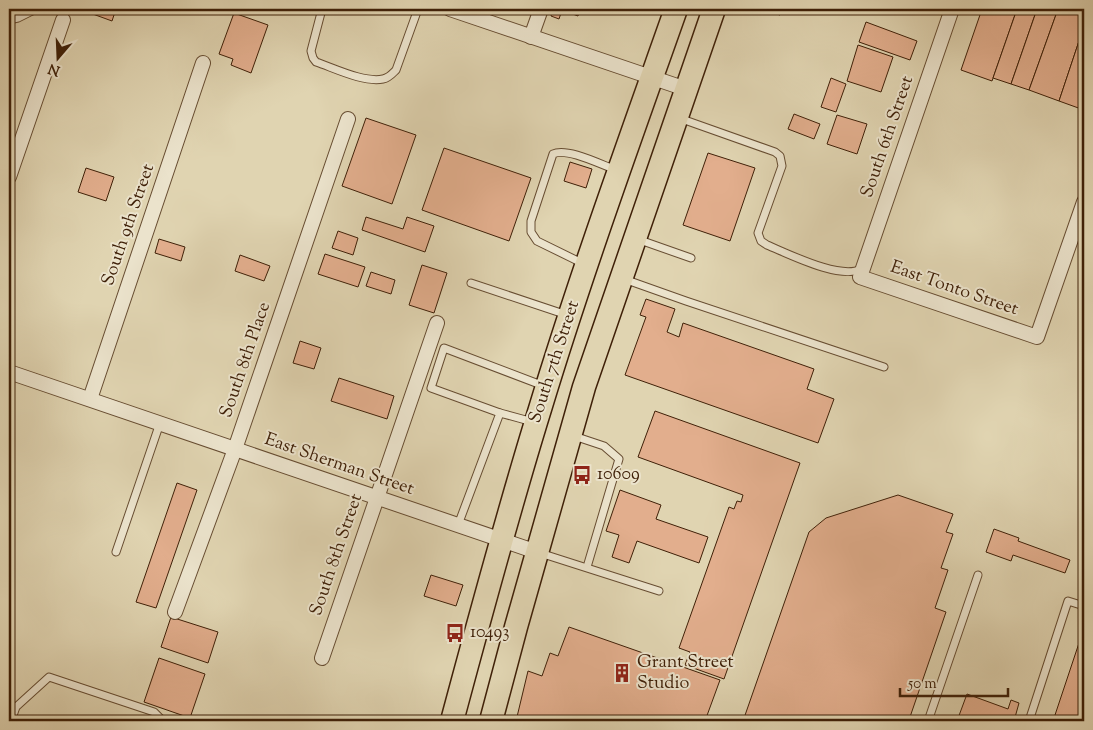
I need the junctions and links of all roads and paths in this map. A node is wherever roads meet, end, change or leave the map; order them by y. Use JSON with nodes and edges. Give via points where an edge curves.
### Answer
{"nodes":[{"id":1,"x":36,"y":9,"type":"edge"},
{"id":2,"x":322,"y":9,"type":"edge"},
{"id":3,"x":418,"y":9,"type":"edge"},
{"id":4,"x":450,"y":9,"type":"edge"},
{"id":5,"x":541,"y":9,"type":"edge"},
{"id":6,"x":676,"y":9,"type":"edge"},
{"id":7,"x":714,"y":9,"type":"edge"},
{"id":8,"x":952,"y":9,"type":"edge"},
{"id":9,"x":9,"y":20,"type":"edge"},
{"id":10,"x":63,"y":20,"type":"dead end"},
{"id":11,"x":531,"y":37,"type":"junction"},
{"id":12,"x":203,"y":63,"type":"dead end"},
{"id":13,"x":652,"y":78,"type":"junction"},
{"id":14,"x":686,"y":89,"type":"junction"},
{"id":15,"x":676,"y":118,"type":"junction"},
{"id":16,"x":348,"y":119,"type":"dead end"},
{"id":17,"x":620,"y":171,"type":"junction"},
{"id":18,"x":9,"y":177,"type":"edge"},
{"id":19,"x":1084,"y":202,"type":"edge"},
{"id":20,"x":635,"y":238,"type":"junction"},
{"id":21,"x":691,"y":258,"type":"dead end"},
{"id":22,"x":587,"y":265,"type":"junction"},
{"id":23,"x":861,"y":273,"type":"junction"},
{"id":24,"x":621,"y":278,"type":"junction"},
{"id":25,"x":471,"y":283,"type":"dead end"},
{"id":26,"x":570,"y":316,"type":"junction"},
{"id":27,"x":437,"y":323,"type":"dead end"},
{"id":28,"x":884,"y":367,"type":"dead end"},
{"id":29,"x":9,"y":372,"type":"edge"},
{"id":30,"x":547,"y":387,"type":"junction"},
{"id":31,"x":90,"y":399,"type":"junction"},
{"id":32,"x":500,"y":413,"type":"junction"},
{"id":33,"x":160,"y":423,"type":"junction"},
{"id":34,"x":536,"y":423,"type":"junction"},
{"id":35,"x":570,"y":434,"type":"junction"},
{"id":36,"x":236,"y":449,"type":"junction"},
{"id":37,"x":377,"y":497,"type":"junction"},
{"id":38,"x":458,"y":524,"type":"junction"},
{"id":39,"x":502,"y":540,"type":"junction"},
{"id":40,"x":116,"y":552,"type":"dead end"},
{"id":41,"x":537,"y":552,"type":"junction"},
{"id":42,"x":587,"y":568,"type":"junction"},
{"id":43,"x":978,"y":575,"type":"dead end"},
{"id":44,"x":659,"y":590,"type":"dead end"},
{"id":45,"x":1084,"y":606,"type":"edge"},
{"id":46,"x":175,"y":612,"type":"dead end"},
{"id":47,"x":322,"y":658,"type":"dead end"},
{"id":48,"x":11,"y":721,"type":"edge"},
{"id":49,"x":163,"y":721,"type":"edge"},
{"id":50,"x":452,"y":721,"type":"edge"},
{"id":51,"x":491,"y":721,"type":"edge"},
{"id":52,"x":928,"y":721,"type":"edge"},
{"id":53,"x":1029,"y":721,"type":"edge"}],
"edges":[{"from":1,"to":9,"type":"lane"},
{"from":2,"to":3,"type":"lane","via":[[312,58],[364,78],[382,80],[396,70]]},
{"from":4,"to":11,"type":"street"},
{"from":5,"to":11,"type":"street"},
{"from":6,"to":13,"type":"main road","name":"South 7th Street"},
{"from":7,"to":14,"type":"main road","name":"South 7th Street"},
{"from":8,"to":23,"type":"street","name":"South 6th Street"},
{"from":10,"to":18,"type":"street"},
{"from":11,"to":13,"type":"street"},
{"from":12,"to":31,"type":"street","name":"South 9th Street"},
{"from":13,"to":14,"type":"street"},
{"from":13,"to":17,"type":"main road","name":"South 7th Street"},
{"from":14,"to":15,"type":"main road","name":"South 7th Street"},
{"from":15,"to":20,"type":"main road","name":"South 7th Street"},
{"from":15,"to":23,"type":"lane","via":[[780,156],[782,166],[758,233],[761,241],[833,270]]},
{"from":16,"to":36,"type":"street","name":"South 8th Place"},
{"from":17,"to":22,"type":"main road","name":"South 7th Street"},
{"from":17,"to":22,"type":"lane","via":[[576,155],[559,151],[553,154],[531,221],[531,232],[538,241]]},
{"from":19,"to":23,"type":"street","name":"East Tonto Street","via":[[1037,337]]},
{"from":20,"to":21,"type":"lane"},
{"from":20,"to":24,"type":"main road","name":"South 7th Street"},
{"from":22,"to":24,"type":"main road"},
{"from":22,"to":26,"type":"main road","name":"South 7th Street"},
{"from":24,"to":28,"type":"lane"},
{"from":24,"to":35,"type":"main road","name":"South 7th Street"},
{"from":25,"to":26,"type":"lane"},
{"from":26,"to":30,"type":"main road","name":"South 7th Street"},
{"from":27,"to":37,"type":"street","name":"South 8th Street"},
{"from":29,"to":31,"type":"street","name":"East Sherman Street"},
{"from":30,"to":32,"type":"lane","via":[[444,348],[431,388]]},
{"from":30,"to":34,"type":"main road","name":"South 7th Street"},
{"from":31,"to":33,"type":"street","name":"East Sherman Street"},
{"from":32,"to":34,"type":"lane"},
{"from":32,"to":38,"type":"lane"},
{"from":33,"to":36,"type":"street","name":"East Sherman Street"},
{"from":33,"to":40,"type":"lane"},
{"from":34,"to":39,"type":"main road","name":"South 7th Street"},
{"from":35,"to":41,"type":"main road","name":"South 7th Street"},
{"from":35,"to":42,"type":"lane","via":[[604,446],[619,459]]},
{"from":36,"to":37,"type":"street","name":"East Sherman Street"},
{"from":36,"to":46,"type":"street","name":"South 8th Place"},
{"from":37,"to":38,"type":"street","name":"East Sherman Street"},
{"from":37,"to":47,"type":"street","name":"South 8th Street"},
{"from":38,"to":39,"type":"street","name":"East Sherman Street"},
{"from":39,"to":41,"type":"street","name":"East Sherman Street"},
{"from":39,"to":50,"type":"main road","name":"South 7th Street"},
{"from":41,"to":42,"type":"lane","name":"East Sherman Street"},
{"from":41,"to":51,"type":"main road","name":"South 7th Street"},
{"from":42,"to":44,"type":"lane","name":"East Sherman Street"},
{"from":43,"to":52,"type":"lane"},
{"from":45,"to":53,"type":"lane","via":[[1068,601]]},
{"from":48,"to":49,"type":"lane","via":[[16,707],[49,678],[154,712]]}]}
